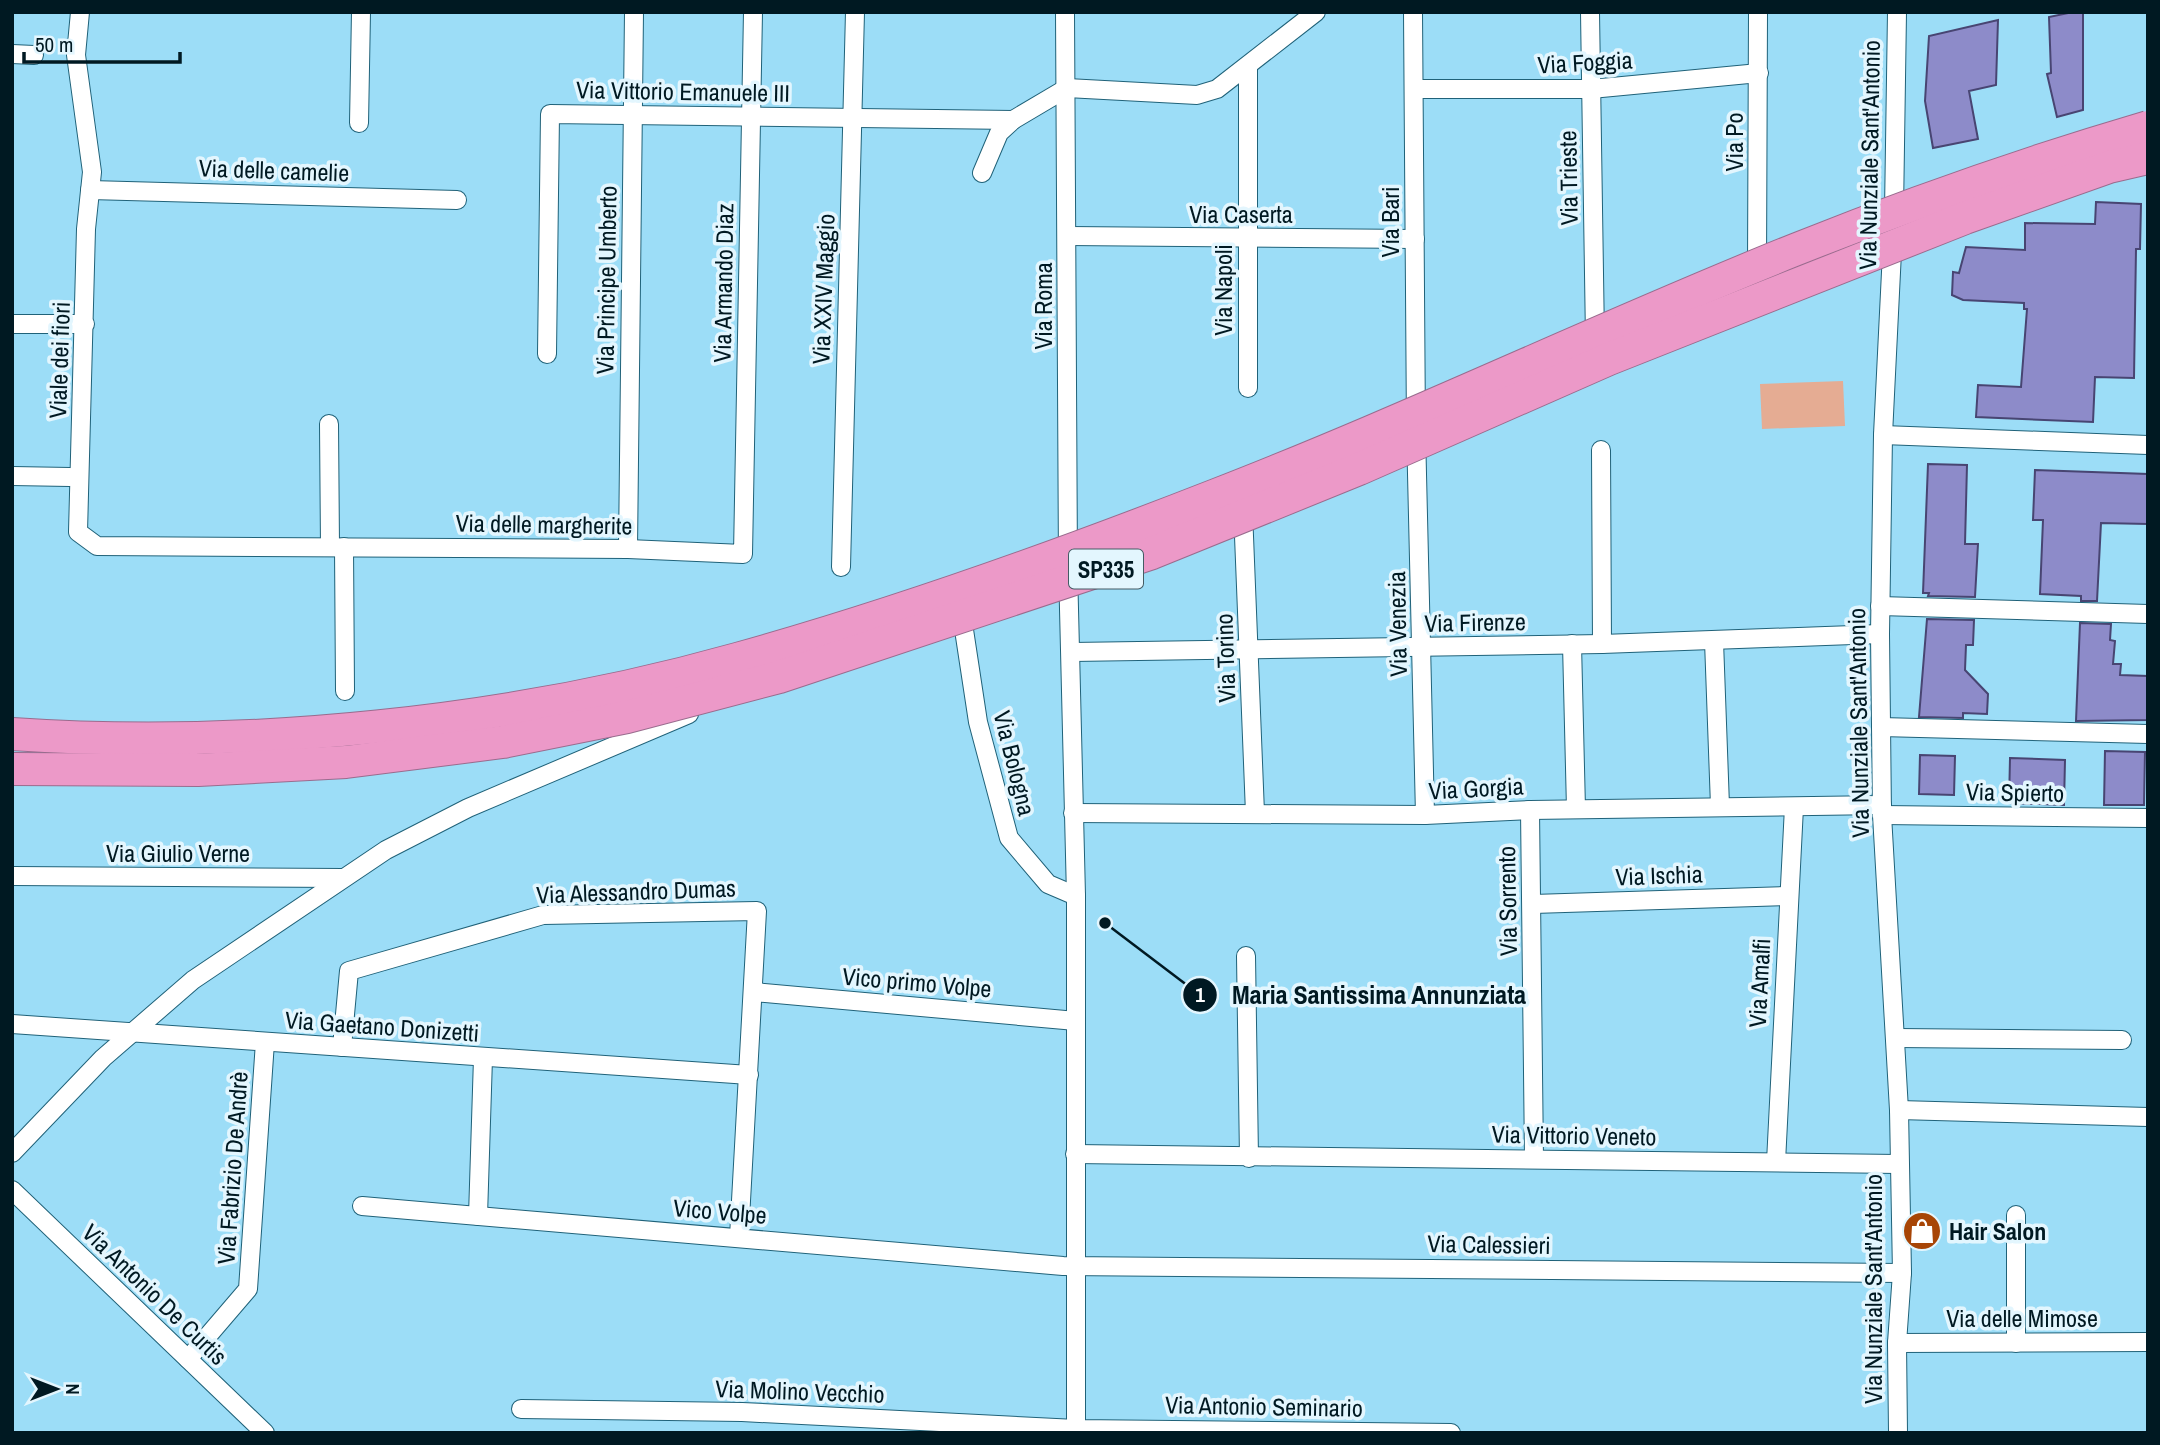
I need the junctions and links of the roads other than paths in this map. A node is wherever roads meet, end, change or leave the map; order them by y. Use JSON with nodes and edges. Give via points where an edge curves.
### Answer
{"nodes":[{"id":1,"x":80,"y":12,"type":"edge"},
{"id":2,"x":361,"y":12,"type":"edge"},
{"id":3,"x":634,"y":12,"type":"edge"},
{"id":4,"x":753,"y":12,"type":"edge"},
{"id":5,"x":855,"y":12,"type":"edge"},
{"id":6,"x":1065,"y":12,"type":"edge"},
{"id":7,"x":1315,"y":12,"type":"edge"},
{"id":8,"x":1413,"y":12,"type":"edge"},
{"id":9,"x":1590,"y":12,"type":"edge"},
{"id":10,"x":1758,"y":12,"type":"edge"},
{"id":11,"x":1897,"y":12,"type":"edge"},
{"id":12,"x":12,"y":54,"type":"edge"},
{"id":13,"x":34,"y":55,"type":"dead end"},
{"id":14,"x":1248,"y":67,"type":"junction"},
{"id":15,"x":1759,"y":73,"type":"junction"},
{"id":16,"x":1068,"y":88,"type":"junction"},
{"id":17,"x":1414,"y":89,"type":"junction"},
{"id":18,"x":1591,"y":89,"type":"junction"},
{"id":19,"x":632,"y":113,"type":"junction"},
{"id":20,"x":2148,"y":113,"type":"edge"},
{"id":21,"x":751,"y":118,"type":"junction"},
{"id":22,"x":852,"y":119,"type":"junction"},
{"id":23,"x":1013,"y":120,"type":"junction"},
{"id":24,"x":359,"y":123,"type":"dead end"},
{"id":25,"x":2148,"y":127,"type":"edge"},
{"id":26,"x":2148,"y":158,"type":"edge"},
{"id":27,"x":982,"y":173,"type":"dead end"},
{"id":28,"x":90,"y":190,"type":"junction"},
{"id":29,"x":457,"y":200,"type":"dead end"},
{"id":30,"x":1894,"y":211,"type":"junction"},
{"id":31,"x":1068,"y":236,"type":"junction"},
{"id":32,"x":1248,"y":239,"type":"junction"},
{"id":33,"x":1415,"y":239,"type":"junction"},
{"id":34,"x":1757,"y":271,"type":"junction"},
{"id":35,"x":12,"y":324,"type":"edge"},
{"id":36,"x":85,"y":324,"type":"junction"},
{"id":37,"x":1595,"y":342,"type":"junction"},
{"id":38,"x":547,"y":354,"type":"dead end"},
{"id":39,"x":1248,"y":388,"type":"dead end"},
{"id":40,"x":328,"y":424,"type":"dead end"},
{"id":41,"x":1416,"y":431,"type":"junction"},
{"id":42,"x":1883,"y":435,"type":"junction"},
{"id":43,"x":2148,"y":445,"type":"edge"},
{"id":44,"x":1601,"y":450,"type":"dead end"},
{"id":45,"x":12,"y":476,"type":"edge"},
{"id":46,"x":70,"y":477,"type":"dead end"},
{"id":47,"x":1242,"y":501,"type":"junction"},
{"id":48,"x":78,"y":532,"type":"joint"},
{"id":49,"x":337,"y":547,"type":"junction"},
{"id":50,"x":628,"y":549,"type":"junction"},
{"id":51,"x":743,"y":554,"type":"joint"},
{"id":52,"x":841,"y":567,"type":"dead end"},
{"id":53,"x":1068,"y":568,"type":"junction"},
{"id":54,"x":1880,"y":606,"type":"junction"},
{"id":55,"x":961,"y":610,"type":"junction"},
{"id":56,"x":2148,"y":614,"type":"edge"},
{"id":57,"x":1880,"y":634,"type":"junction"},
{"id":58,"x":1714,"y":641,"type":"junction"},
{"id":59,"x":1572,"y":644,"type":"junction"},
{"id":60,"x":1602,"y":644,"type":"junction"},
{"id":61,"x":1422,"y":647,"type":"junction"},
{"id":62,"x":1250,"y":649,"type":"junction"},
{"id":63,"x":1072,"y":652,"type":"junction"},
{"id":64,"x":345,"y":691,"type":"dead end"},
{"id":65,"x":1881,"y":727,"type":"junction"},
{"id":66,"x":12,"y":734,"type":"edge"},
{"id":67,"x":2148,"y":734,"type":"edge"},
{"id":68,"x":12,"y":769,"type":"edge"},
{"id":69,"x":1720,"y":806,"type":"junction"},
{"id":70,"x":1794,"y":807,"type":"junction"},
{"id":71,"x":1576,"y":809,"type":"junction"},
{"id":72,"x":1530,"y":810,"type":"junction"},
{"id":73,"x":1882,"y":810,"type":"junction"},
{"id":74,"x":1073,"y":813,"type":"junction"},
{"id":75,"x":1255,"y":813,"type":"junction"},
{"id":76,"x":1425,"y":815,"type":"junction"},
{"id":77,"x":2148,"y":818,"type":"edge"},
{"id":78,"x":12,"y":876,"type":"edge"},
{"id":79,"x":343,"y":878,"type":"junction"},
{"id":80,"x":1788,"y":895,"type":"junction"},
{"id":81,"x":1076,"y":896,"type":"junction"},
{"id":82,"x":1533,"y":904,"type":"junction"},
{"id":83,"x":1246,"y":956,"type":"dead end"},
{"id":84,"x":754,"y":992,"type":"junction"},
{"id":85,"x":1076,"y":1021,"type":"junction"},
{"id":86,"x":12,"y":1024,"type":"edge"},
{"id":87,"x":131,"y":1032,"type":"junction"},
{"id":88,"x":1896,"y":1038,"type":"junction"},
{"id":89,"x":2122,"y":1040,"type":"dead end"},
{"id":90,"x":265,"y":1042,"type":"junction"},
{"id":91,"x":342,"y":1047,"type":"junction"},
{"id":92,"x":483,"y":1058,"type":"junction"},
{"id":93,"x":749,"y":1075,"type":"junction"},
{"id":94,"x":1899,"y":1110,"type":"junction"},
{"id":95,"x":2148,"y":1117,"type":"edge"},
{"id":96,"x":12,"y":1153,"type":"edge"},
{"id":97,"x":1075,"y":1154,"type":"junction"},
{"id":98,"x":1249,"y":1158,"type":"junction"},
{"id":99,"x":1534,"y":1159,"type":"junction"},
{"id":100,"x":1776,"y":1162,"type":"junction"},
{"id":101,"x":1898,"y":1164,"type":"junction"},
{"id":102,"x":12,"y":1190,"type":"edge"},
{"id":103,"x":362,"y":1206,"type":"dead end"},
{"id":104,"x":2016,"y":1214,"type":"dead end"},
{"id":105,"x":478,"y":1216,"type":"junction"},
{"id":106,"x":739,"y":1237,"type":"junction"},
{"id":107,"x":1074,"y":1264,"type":"junction"},
{"id":108,"x":1902,"y":1273,"type":"junction"},
{"id":109,"x":2148,"y":1342,"type":"edge"},
{"id":110,"x":1897,"y":1343,"type":"junction"},
{"id":111,"x":2016,"y":1343,"type":"junction"},
{"id":112,"x":187,"y":1359,"type":"junction"},
{"id":113,"x":521,"y":1409,"type":"dead end"},
{"id":114,"x":1076,"y":1431,"type":"edge"},
{"id":115,"x":265,"y":1433,"type":"edge"},
{"id":116,"x":1451,"y":1433,"type":"edge"},
{"id":117,"x":1898,"y":1433,"type":"edge"}],
"edges":[{"from":1,"to":28,"type":"street","name":"Viale dei fiori","via":[[76,55],[92,172]]},
{"from":2,"to":24,"type":"street"},
{"from":3,"to":19,"type":"street","name":"Via Principe Umberto"},
{"from":4,"to":21,"type":"street","name":"Via Armando Diaz"},
{"from":5,"to":22,"type":"street","name":"Via XXIV Maggio"},
{"from":6,"to":16,"type":"street","name":"Via Roma"},
{"from":7,"to":14,"type":"street"},
{"from":8,"to":17,"type":"street","name":"Via Bari"},
{"from":9,"to":18,"type":"street","name":"Via Trieste"},
{"from":10,"to":15,"type":"street","name":"Via Po"},
{"from":11,"to":30,"type":"street","name":"Via Nunziale Sant'Antonio"},
{"from":12,"to":13,"type":"street"},
{"from":14,"to":16,"type":"street","via":[[1217,89],[1197,95]]},
{"from":14,"to":32,"type":"street","name":"Via Napoli"},
{"from":15,"to":18,"type":"street","name":"Via Foggia"},
{"from":15,"to":34,"type":"street","name":"Via Po"},
{"from":16,"to":23,"type":"street"},
{"from":16,"to":31,"type":"street","name":"Via Roma"},
{"from":17,"to":18,"type":"street","name":"Via Foggia"},
{"from":17,"to":33,"type":"street","name":"Via Bari"},
{"from":18,"to":37,"type":"street","name":"Via Trieste"},
{"from":19,"to":21,"type":"street","name":"Via Vittorio Emanuele III"},
{"from":19,"to":38,"type":"street","name":"Via Vittorio Emanuele III","via":[[550,114]]},
{"from":19,"to":50,"type":"street","name":"Via Principe Umberto"},
{"from":20,"to":30,"type":"street"},
{"from":21,"to":22,"type":"street","name":"Via Vittorio Emanuele III"},
{"from":21,"to":51,"type":"street","name":"Via Armando Diaz"},
{"from":22,"to":23,"type":"street","name":"Via Vittorio Emanuele III"},
{"from":22,"to":52,"type":"street","name":"Via XXIV Maggio"},
{"from":23,"to":27,"type":"street","via":[[999,133]]},
{"from":25,"to":66,"type":"highway","number":"SP335","bridge":true,"via":[[2050,156],[1797,249],[1219,494],[1008,572],[734,660],[456,717],[307,734],[85,739]]},
{"from":26,"to":68,"type":"highway","number":"SP335","bridge":true,"via":[[2109,167],[1965,218],[1634,349],[1152,553],[779,677],[627,717],[503,742],[346,762],[198,770]]},
{"from":28,"to":29,"type":"street","name":"Via delle camelie"},
{"from":28,"to":36,"type":"street","name":"Viale dei fiori"},
{"from":30,"to":34,"type":"street"},
{"from":30,"to":42,"type":"street","name":"Via Nunziale Sant'Antonio"},
{"from":31,"to":32,"type":"street","name":"Via Caserta"},
{"from":31,"to":53,"type":"street","name":"Via Roma"},
{"from":32,"to":33,"type":"street","name":"Via Caserta"},
{"from":32,"to":39,"type":"street","name":"Via Napoli"},
{"from":33,"to":41,"type":"street","name":"Via Bari"},
{"from":34,"to":37,"type":"street"},
{"from":35,"to":36,"type":"street"},
{"from":36,"to":48,"type":"street","name":"Viale dei fiori"},
{"from":37,"to":41,"type":"street"},
{"from":40,"to":49,"type":"street"},
{"from":41,"to":47,"type":"street"},
{"from":41,"to":61,"type":"street","name":"Via Venezia"},
{"from":42,"to":43,"type":"street"},
{"from":42,"to":54,"type":"street","name":"Via Nunziale Sant'Antonio"},
{"from":44,"to":60,"type":"street"},
{"from":45,"to":46,"type":"street"},
{"from":47,"to":53,"type":"street"},
{"from":47,"to":62,"type":"street","name":"Via Torino"},
{"from":48,"to":49,"type":"street","name":"Via delle margherite","via":[[97,546]]},
{"from":49,"to":50,"type":"street","name":"Via delle margherite"},
{"from":49,"to":64,"type":"street"},
{"from":50,"to":51,"type":"street","name":"Via delle margherite"},
{"from":53,"to":55,"type":"street"},
{"from":53,"to":63,"type":"street","name":"Via Roma"},
{"from":54,"to":56,"type":"street"},
{"from":54,"to":57,"type":"street","name":"Via Nunziale Sant'Antonio"},
{"from":55,"to":79,"type":"street","via":[[636,734],[504,792],[386,850]]},
{"from":55,"to":81,"type":"street","name":"Via Bologna","via":[[978,722],[1009,838],[1048,884]]},
{"from":57,"to":58,"type":"street","name":"Via Firenze"},
{"from":57,"to":65,"type":"street","name":"Via Nunziale Sant'Antonio"},
{"from":58,"to":60,"type":"street","name":"Via Firenze"},
{"from":58,"to":69,"type":"street"},
{"from":59,"to":60,"type":"street","name":"Via Firenze"},
{"from":59,"to":61,"type":"street","name":"Via Firenze"},
{"from":59,"to":71,"type":"street"},
{"from":61,"to":62,"type":"street","name":"Via Firenze"},
{"from":61,"to":76,"type":"street","name":"Via Venezia"},
{"from":62,"to":63,"type":"street","name":"Via Firenze"},
{"from":62,"to":75,"type":"street","name":"Via Torino"},
{"from":63,"to":74,"type":"street","name":"Via Roma"},
{"from":65,"to":67,"type":"street"},
{"from":65,"to":73,"type":"street","name":"Via Nunziale Sant'Antonio"},
{"from":69,"to":70,"type":"street","name":"Via Gorgia"},
{"from":69,"to":71,"type":"street","name":"Via Gorgia"},
{"from":70,"to":73,"type":"street","name":"Via Gorgia"},
{"from":70,"to":80,"type":"street","name":"Via Amalfi"},
{"from":71,"to":72,"type":"street","name":"Via Gorgia"},
{"from":72,"to":76,"type":"street","name":"Via Gorgia"},
{"from":72,"to":82,"type":"street","name":"Via Sorrento"},
{"from":73,"to":77,"type":"street","name":"Via Spierto"},
{"from":73,"to":88,"type":"street","name":"Via Nunziale Sant'Antonio"},
{"from":74,"to":75,"type":"street","name":"Via Gorgia"},
{"from":74,"to":81,"type":"street","name":"Via Roma"},
{"from":75,"to":76,"type":"street","name":"Via Gorgia"},
{"from":78,"to":79,"type":"street","name":"Via Giulio Verne"},
{"from":79,"to":87,"type":"street","via":[[193,979]]},
{"from":80,"to":82,"type":"street","name":"Via Ischia"},
{"from":80,"to":100,"type":"street","name":"Via Amalfi"},
{"from":81,"to":85,"type":"street","name":"Via Roma"},
{"from":82,"to":99,"type":"street","name":"Via Sorrento"},
{"from":83,"to":98,"type":"street"},
{"from":84,"to":85,"type":"street","name":"Vico primo Volpe"},
{"from":84,"to":91,"type":"street","name":"Via Alessandro Dumas","via":[[757,911],[543,915],[349,971]]},
{"from":84,"to":93,"type":"street"},
{"from":85,"to":97,"type":"street","name":"Via Roma"},
{"from":86,"to":87,"type":"street","name":"Via Gaetano Donizetti"},
{"from":87,"to":90,"type":"street","name":"Via Gaetano Donizetti"},
{"from":87,"to":96,"type":"street"},
{"from":88,"to":89,"type":"street"},
{"from":88,"to":94,"type":"street","name":"Via Nunziale Sant'Antonio"},
{"from":90,"to":91,"type":"street","name":"Via Gaetano Donizetti"},
{"from":90,"to":112,"type":"street","name":"Via Fabrizio De Andrè","via":[[248,1289]]},
{"from":91,"to":92,"type":"street","name":"Via Gaetano Donizetti"},
{"from":92,"to":93,"type":"street","name":"Via Gaetano Donizetti"},
{"from":92,"to":105,"type":"street"},
{"from":93,"to":106,"type":"street"},
{"from":94,"to":95,"type":"street"},
{"from":94,"to":101,"type":"street","name":"Via Nunziale Sant'Antonio"},
{"from":97,"to":98,"type":"street","name":"Via Vittorio Veneto"},
{"from":97,"to":107,"type":"street","name":"Via Roma"},
{"from":98,"to":99,"type":"street","name":"Via Vittorio Veneto"},
{"from":99,"to":100,"type":"street","name":"Via Vittorio Veneto"},
{"from":100,"to":101,"type":"street","name":"Via Vittorio Veneto"},
{"from":101,"to":108,"type":"street","name":"Via Nunziale Sant'Antonio"},
{"from":102,"to":112,"type":"street","name":"Via Antonio De Curtis"},
{"from":103,"to":105,"type":"street","name":"Vico Volpe"},
{"from":104,"to":111,"type":"street"},
{"from":105,"to":106,"type":"street","name":"Vico Volpe"},
{"from":106,"to":107,"type":"street","name":"Vico Volpe","via":[[916,1256]]},
{"from":107,"to":108,"type":"street","name":"Via Calessieri"},
{"from":107,"to":114,"type":"street","name":"Via Roma"},
{"from":108,"to":110,"type":"street","name":"Via Nunziale Sant'Antonio"},
{"from":109,"to":111,"type":"street","name":"Via delle Mimose"},
{"from":110,"to":111,"type":"street","name":"Via delle Mimose"},
{"from":110,"to":117,"type":"street","name":"Via Nunziale Sant'Antonio"},
{"from":112,"to":115,"type":"street","name":"Via Antonio De Curtis"},
{"from":113,"to":114,"type":"street","name":"Via Molino Vecchio","via":[[742,1412]]},
{"from":114,"to":116,"type":"street","name":"Via Antonio Seminario"}]}
